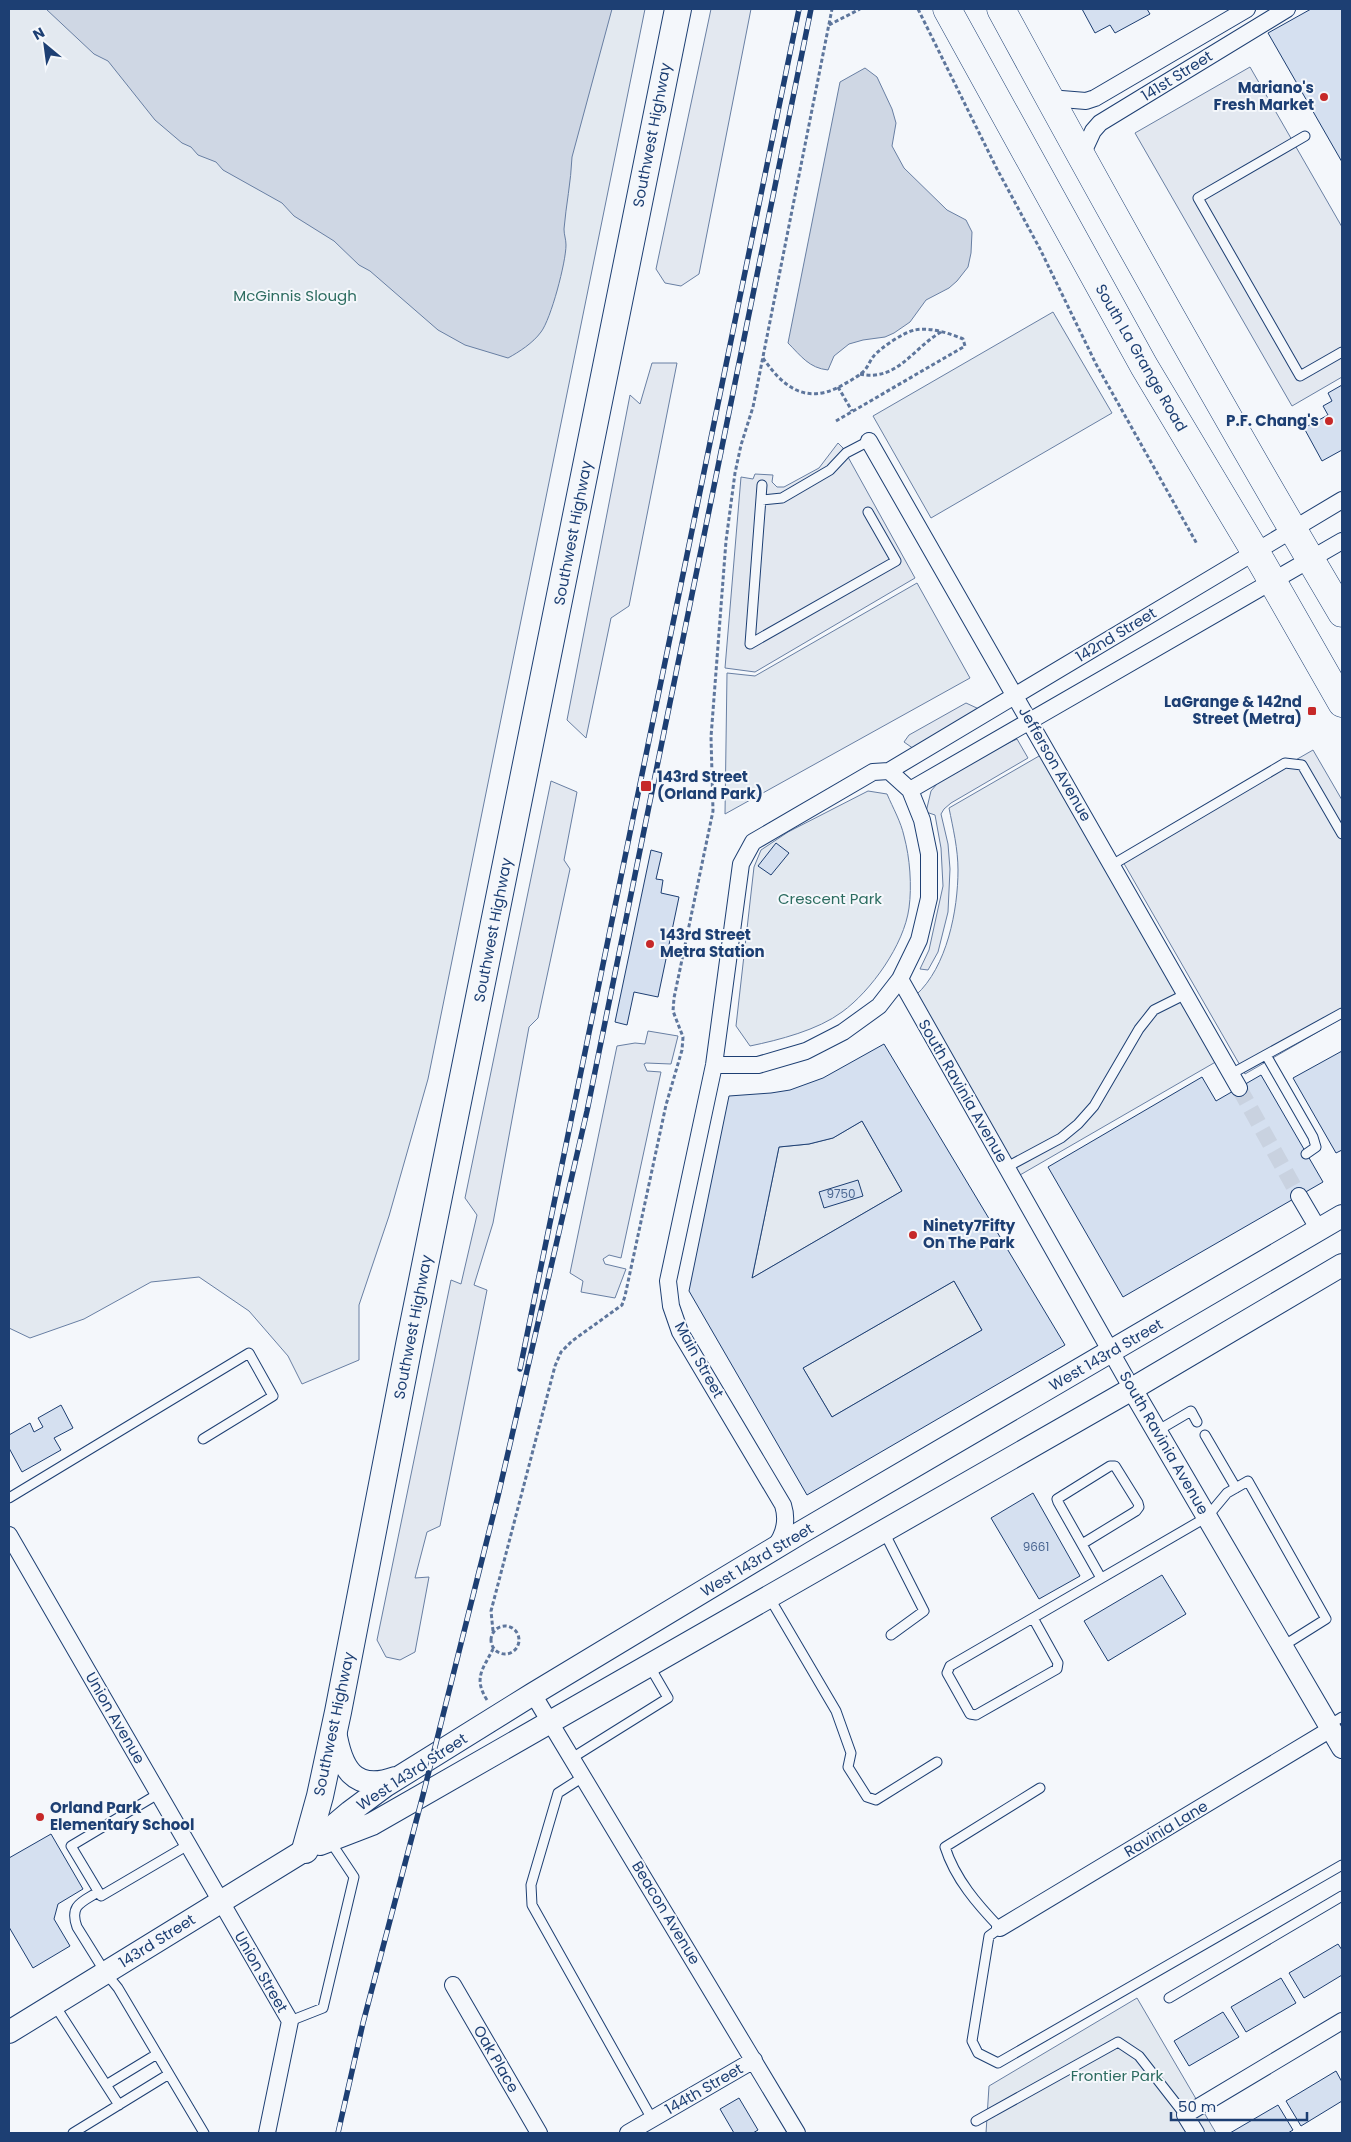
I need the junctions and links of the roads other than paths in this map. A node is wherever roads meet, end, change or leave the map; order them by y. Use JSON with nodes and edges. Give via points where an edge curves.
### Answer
{"nodes":[{"id":1,"x":678,"y":9,"type":"edge"},
{"id":2,"x":947,"y":9,"type":"edge"},
{"id":3,"x":1001,"y":9,"type":"edge"},
{"id":4,"x":1247,"y":9,"type":"edge"},
{"id":5,"x":1287,"y":9,"type":"edge"},
{"id":6,"x":1050,"y":98,"type":"junction"},
{"id":7,"x":1305,"y":136,"type":"dead end"},
{"id":8,"x":1081,"y":157,"type":"junction"},
{"id":9,"x":1342,"y":352,"type":"edge"},
{"id":10,"x":869,"y":441,"type":"joint"},
{"id":11,"x":762,"y":485,"type":"dead end"},
{"id":12,"x":761,"y":500,"type":"junction"},
{"id":13,"x":1342,"y":500,"type":"edge"},
{"id":14,"x":868,"y":512,"type":"dead end"},
{"id":15,"x":1292,"y":529,"type":"junction"},
{"id":16,"x":1342,"y":541,"type":"edge"},
{"id":17,"x":1255,"y":551,"type":"junction"},
{"id":18,"x":1310,"y":558,"type":"junction"},
{"id":19,"x":1273,"y":582,"type":"junction"},
{"id":20,"x":1342,"y":613,"type":"edge"},
{"id":21,"x":1016,"y":696,"type":"junction"},
{"id":22,"x":1342,"y":703,"type":"edge"},
{"id":23,"x":1030,"y":720,"type":"junction"},
{"id":24,"x":890,"y":771,"type":"junction"},
{"id":25,"x":910,"y":790,"type":"junction"},
{"id":26,"x":1342,"y":834,"type":"edge"},
{"id":27,"x":1112,"y":865,"type":"junction"},
{"id":28,"x":900,"y":979,"type":"junction"},
{"id":29,"x":1186,"y":994,"type":"junction"},
{"id":30,"x":1342,"y":1013,"type":"edge"},
{"id":31,"x":1266,"y":1055,"type":"junction"},
{"id":32,"x":714,"y":1065,"type":"junction"},
{"id":33,"x":1235,"y":1081,"type":"joint"},
{"id":34,"x":1306,"y":1154,"type":"dead end"},
{"id":35,"x":1007,"y":1168,"type":"junction"},
{"id":36,"x":1299,"y":1196,"type":"tunnel mouth"},
{"id":37,"x":1342,"y":1216,"type":"edge"},
{"id":38,"x":1319,"y":1230,"type":"junction"},
{"id":39,"x":1342,"y":1265,"type":"edge"},
{"id":40,"x":1112,"y":1352,"type":"junction"},
{"id":41,"x":1132,"y":1389,"type":"junction"},
{"id":42,"x":1197,"y":1422,"type":"dead end"},
{"id":43,"x":1157,"y":1431,"type":"junction"},
{"id":44,"x":1205,"y":1435,"type":"dead end"},
{"id":45,"x":203,"y":1439,"type":"dead end"},
{"id":46,"x":1236,"y":1488,"type":"junction"},
{"id":47,"x":9,"y":1498,"type":"edge"},
{"id":48,"x":780,"y":1498,"type":"junction"},
{"id":49,"x":834,"y":1514,"type":"junction"},
{"id":50,"x":1207,"y":1517,"type":"junction"},
{"id":51,"x":884,"y":1531,"type":"junction"},
{"id":52,"x":9,"y":1535,"type":"edge"},
{"id":53,"x":1082,"y":1544,"type":"junction"},
{"id":54,"x":772,"y":1550,"type":"junction"},
{"id":55,"x":1101,"y":1578,"type":"junction"},
{"id":56,"x":769,"y":1597,"type":"junction"},
{"id":57,"x":1033,"y":1618,"type":"junction"},
{"id":58,"x":891,"y":1635,"type":"dead end"},
{"id":59,"x":1283,"y":1646,"type":"junction"},
{"id":60,"x":649,"y":1666,"type":"junction"},
{"id":61,"x":534,"y":1694,"type":"junction"},
{"id":62,"x":550,"y":1722,"type":"junction"},
{"id":63,"x":1334,"y":1724,"type":"edge"},
{"id":64,"x":334,"y":1729,"type":"junction"},
{"id":65,"x":1342,"y":1748,"type":"edge"},
{"id":66,"x":572,"y":1758,"type":"junction"},
{"id":67,"x":937,"y":1762,"type":"dead end"},
{"id":68,"x":407,"y":1773,"type":"junction"},
{"id":69,"x":583,"y":1776,"type":"junction"},
{"id":70,"x":1040,"y":1788,"type":"dead end"},
{"id":71,"x":158,"y":1794,"type":"junction"},
{"id":72,"x":327,"y":1837,"type":"junction"},
{"id":73,"x":188,"y":1845,"type":"junction"},
{"id":74,"x":305,"y":1850,"type":"junction"},
{"id":75,"x":1342,"y":1865,"type":"edge"},
{"id":76,"x":98,"y":1892,"type":"junction"},
{"id":77,"x":1342,"y":1896,"type":"edge"},
{"id":78,"x":220,"y":1901,"type":"junction"},
{"id":79,"x":1000,"y":1928,"type":"junction"},
{"id":80,"x":105,"y":1972,"type":"junction"},
{"id":81,"x":453,"y":1985,"type":"dead end"},
{"id":82,"x":1169,"y":1998,"type":"dead end"},
{"id":83,"x":54,"y":2004,"type":"junction"},
{"id":84,"x":290,"y":2021,"type":"junction"},
{"id":85,"x":1342,"y":2021,"type":"edge"},
{"id":86,"x":9,"y":2032,"type":"edge"},
{"id":87,"x":158,"y":2054,"type":"junction"},
{"id":88,"x":754,"y":2060,"type":"junction"},
{"id":89,"x":170,"y":2074,"type":"junction"},
{"id":90,"x":106,"y":2085,"type":"junction"},
{"id":91,"x":119,"y":2105,"type":"junction"},
{"id":92,"x":1185,"y":2114,"type":"junction"},
{"id":93,"x":652,"y":2119,"type":"junction"},
{"id":94,"x":976,"y":2121,"type":"dead end"},
{"id":95,"x":73,"y":2133,"type":"edge"},
{"id":96,"x":204,"y":2133,"type":"edge"},
{"id":97,"x":267,"y":2133,"type":"edge"},
{"id":98,"x":539,"y":2133,"type":"edge"},
{"id":99,"x":628,"y":2133,"type":"edge"},
{"id":100,"x":798,"y":2133,"type":"edge"},
{"id":101,"x":1196,"y":2133,"type":"edge"}],
"edges":[{"from":1,"to":64,"type":"main road","name":"Southwest Highway"},
{"from":2,"to":17,"type":"highway","name":"South La Grange Road","via":[[1144,366]]},
{"from":3,"to":6,"type":"highway"},
{"from":4,"to":6,"type":"street","name":"141st Street","via":[[1094,98],[1086,101]]},
{"from":5,"to":8,"type":"street","name":"141st Street","via":[[1100,123]]},
{"from":6,"to":8,"type":"highway"},
{"from":7,"to":9,"type":"lane","via":[[1198,198],[1300,376]]},
{"from":8,"to":15,"type":"highway"},
{"from":10,"to":12,"type":"lane","via":[[846,453],[830,470],[782,498]]},
{"from":10,"to":21,"type":"street","name":"Jefferson Avenue"},
{"from":11,"to":12,"type":"lane"},
{"from":12,"to":14,"type":"lane","via":[[750,644],[896,561]]},
{"from":13,"to":15,"type":"street","name":"142nd Street"},
{"from":15,"to":17,"type":"street","name":"142nd Street"},
{"from":15,"to":18,"type":"highway"},
{"from":16,"to":18,"type":"street","name":"142nd Street"},
{"from":17,"to":19,"type":"highway","name":"South La Grange Road"},
{"from":17,"to":21,"type":"street","name":"142nd Street"},
{"from":18,"to":19,"type":"street","name":"142nd Street"},
{"from":18,"to":20,"type":"highway"},
{"from":19,"to":22,"type":"highway","name":"South La Grange Road"},
{"from":19,"to":23,"type":"street","name":"142nd Street"},
{"from":21,"to":23,"type":"street","name":"Jefferson Avenue"},
{"from":21,"to":24,"type":"street","name":"142nd Street"},
{"from":23,"to":25,"type":"street","name":"142nd Street"},
{"from":23,"to":27,"type":"street","name":"Jefferson Avenue"},
{"from":24,"to":25,"type":"street"},
{"from":24,"to":32,"type":"street","name":"Main Street","via":[[873,772],[753,842],[741,864]]},
{"from":25,"to":28,"type":"street","via":[[922,820],[929,854],[930,898],[919,940]]},
{"from":26,"to":27,"type":"lane","via":[[1302,765],[1285,763]]},
{"from":27,"to":29,"type":"street","name":"Jefferson Avenue"},
{"from":28,"to":32,"type":"street","via":[[879,1006],[843,1032],[806,1051],[758,1064]]},
{"from":28,"to":35,"type":"street","name":"South Ravinia Avenue"},
{"from":29,"to":33,"type":"street","name":"Jefferson Avenue"},
{"from":29,"to":35,"type":"lane","via":[[1154,1010],[1139,1029],[1094,1106],[1078,1124],[1061,1138]]},
{"from":30,"to":31,"type":"lane"},
{"from":31,"to":33,"type":"lane"},
{"from":31,"to":34,"type":"lane","via":[[1313,1137],[1316,1147]]},
{"from":32,"to":48,"type":"street","name":"Main Street","via":[[668,1281],[671,1306],[680,1332]]},
{"from":35,"to":40,"type":"street","name":"South Ravinia Avenue"},
{"from":36,"to":38,"type":"street"},
{"from":37,"to":38,"type":"main road","name":"West 143rd Street"},
{"from":38,"to":40,"type":"main road","name":"West 143rd Street"},
{"from":39,"to":41,"type":"main road","name":"West 143rd Street"},
{"from":40,"to":41,"type":"street","name":"South Ravinia Avenue"},
{"from":40,"to":49,"type":"main road","name":"West 143rd Street"},
{"from":41,"to":43,"type":"street","name":"South Ravinia Avenue"},
{"from":41,"to":51,"type":"main road","name":"West 143rd Street"},
{"from":42,"to":43,"type":"lane","via":[[1191,1411]]},
{"from":43,"to":50,"type":"street","name":"South Ravinia Avenue"},
{"from":44,"to":46,"type":"lane"},
{"from":45,"to":47,"type":"lane","via":[[273,1396],[249,1353]]},
{"from":46,"to":50,"type":"lane","via":[[1227,1493]]},
{"from":46,"to":59,"type":"lane","via":[[1248,1481],[1326,1619]]},
{"from":48,"to":49,"type":"street","via":[[798,1518],[814,1519]]},
{"from":48,"to":54,"type":"street","name":"Main Street","via":[[786,1521],[783,1533]]},
{"from":49,"to":54,"type":"main road","name":"West 143rd Street"},
{"from":50,"to":55,"type":"lane"},
{"from":50,"to":59,"type":"street","name":"South Ravinia Avenue"},
{"from":51,"to":56,"type":"main road","name":"West 143rd Street"},
{"from":51,"to":58,"type":"lane","via":[[924,1611]]},
{"from":52,"to":71,"type":"street","name":"Union Avenue"},
{"from":53,"to":53,"type":"lane","via":[[1057,1499],[1114,1466],[1139,1507]]},
{"from":53,"to":55,"type":"lane"},
{"from":54,"to":61,"type":"main road","name":"West 143rd Street"},
{"from":55,"to":57,"type":"lane"},
{"from":56,"to":60,"type":"main road","name":"West 143rd Street"},
{"from":56,"to":67,"type":"lane","via":[[836,1711],[851,1753],[848,1766],[867,1797],[876,1800]]},
{"from":57,"to":57,"type":"lane","via":[[948,1669],[947,1673],[970,1714],[976,1715],[1057,1669],[1058,1663]]},
{"from":59,"to":63,"type":"street","name":"South Ravinia Avenue"},
{"from":60,"to":62,"type":"main road","name":"West 143rd Street"},
{"from":60,"to":66,"type":"lane","via":[[668,1698]]},
{"from":61,"to":62,"type":"street","name":"Beacon Avenue"},
{"from":61,"to":68,"type":"main road","name":"West 143rd Street"},
{"from":62,"to":66,"type":"street","name":"Beacon Avenue"},
{"from":62,"to":72,"type":"main road","name":"West 143rd Street","via":[[372,1824]]},
{"from":63,"to":65,"type":"street","name":"South Ravinia Avenue"},
{"from":63,"to":79,"type":"street","name":"Ravinia Lane"},
{"from":64,"to":68,"type":"main road","via":[[340,1758],[349,1773],[379,1782]]},
{"from":64,"to":74,"type":"main road","name":"Southwest Highway"},
{"from":66,"to":69,"type":"street","name":"Beacon Avenue"},
{"from":68,"to":72,"type":"main road","name":"West 143rd Street","via":[[385,1786]]},
{"from":69,"to":88,"type":"street","name":"Beacon Avenue"},
{"from":69,"to":93,"type":"lane","via":[[558,1793],[531,1885],[532,1905]]},
{"from":70,"to":79,"type":"lane","via":[[945,1847],[973,1899]]},
{"from":71,"to":73,"type":"street","name":"Union Avenue"},
{"from":71,"to":76,"type":"lane","via":[[72,1846]]},
{"from":72,"to":74,"type":"main road","name":"West 143rd Street"},
{"from":72,"to":84,"type":"lane","via":[[354,1877],[323,2008]]},
{"from":73,"to":76,"type":"lane","via":[[101,1896]]},
{"from":73,"to":78,"type":"street","name":"Union Avenue"},
{"from":74,"to":78,"type":"main road","name":"143rd Street"},
{"from":75,"to":79,"type":"lane","via":[[998,2062],[978,2053],[972,2041],[989,1936]]},
{"from":76,"to":80,"type":"lane","via":[[79,1904],[74,1918]]},
{"from":77,"to":82,"type":"lane"},
{"from":78,"to":80,"type":"main road","name":"143rd Street"},
{"from":78,"to":84,"type":"street","name":"Union Street"},
{"from":80,"to":83,"type":"main road","name":"143rd Street"},
{"from":80,"to":87,"type":"lane"},
{"from":81,"to":98,"type":"street","name":"Oak Place"},
{"from":83,"to":86,"type":"main road","name":"143rd Street"},
{"from":83,"to":90,"type":"lane"},
{"from":84,"to":97,"type":"street","name":"Union Street"},
{"from":85,"to":92,"type":"street"},
{"from":87,"to":89,"type":"lane"},
{"from":87,"to":90,"type":"lane"},
{"from":88,"to":93,"type":"street","name":"144th Street"},
{"from":88,"to":100,"type":"street","name":"Beacon Avenue"},
{"from":89,"to":91,"type":"lane"},
{"from":89,"to":96,"type":"lane"},
{"from":90,"to":91,"type":"lane"},
{"from":91,"to":95,"type":"lane"},
{"from":92,"to":94,"type":"lane","via":[[1140,2056],[1118,2042]]},
{"from":92,"to":101,"type":"street"},
{"from":93,"to":99,"type":"street","name":"144th Street"}]}
